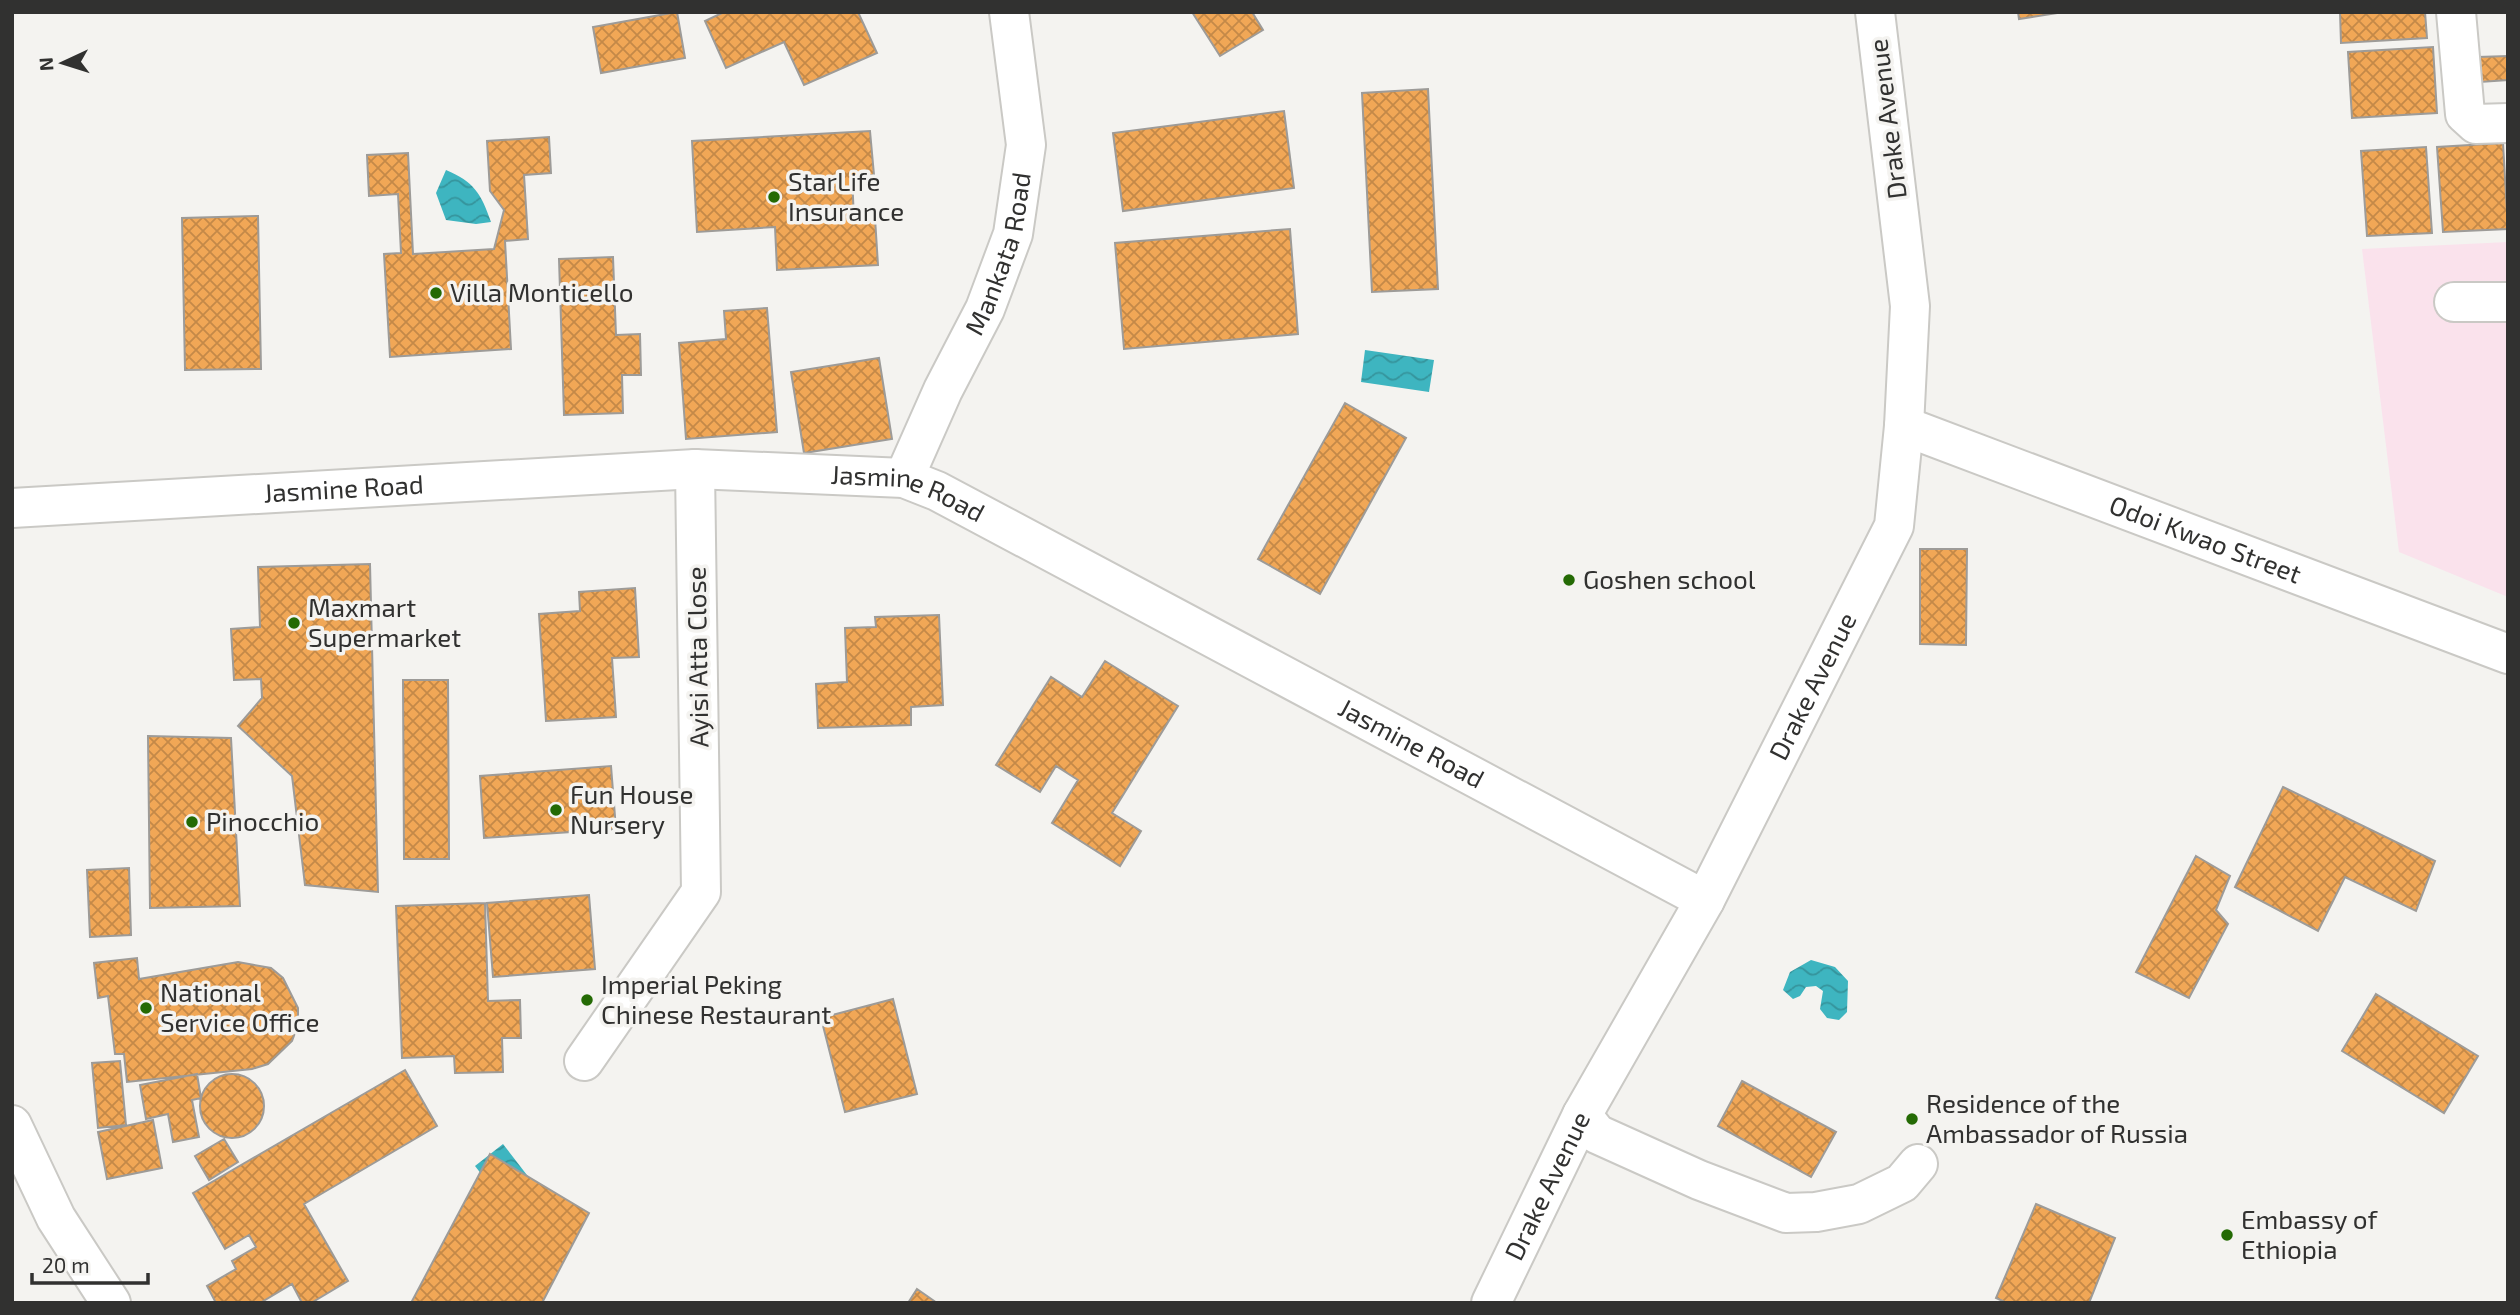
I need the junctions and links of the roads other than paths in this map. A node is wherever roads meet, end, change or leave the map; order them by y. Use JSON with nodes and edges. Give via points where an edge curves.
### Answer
{"nodes":[{"id":1,"x":1009,"y":12,"type":"edge"},
{"id":2,"x":1875,"y":12,"type":"edge"},
{"id":3,"x":2456,"y":12,"type":"edge"},
{"id":4,"x":2508,"y":123,"type":"edge"},
{"id":5,"x":2454,"y":302,"type":"dead end"},
{"id":6,"x":2508,"y":302,"type":"edge"},
{"id":7,"x":1904,"y":426,"type":"junction"},
{"id":8,"x":695,"y":469,"type":"junction"},
{"id":9,"x":904,"y":478,"type":"junction"},
{"id":10,"x":12,"y":508,"type":"edge"},
{"id":11,"x":2508,"y":654,"type":"edge"},
{"id":12,"x":1705,"y":900,"type":"junction"},
{"id":13,"x":584,"y":1061,"type":"dead end"},
{"id":14,"x":1582,"y":1115,"type":"junction"},
{"id":15,"x":12,"y":1125,"type":"edge"},
{"id":16,"x":1918,"y":1164,"type":"dead end"},
{"id":17,"x":111,"y":1303,"type":"edge"},
{"id":18,"x":1491,"y":1303,"type":"edge"}],
"edges":[{"from":1,"to":9,"type":"street","name":"Mankata Road","via":[[1026,145],[1013,234],[985,309]]},
{"from":2,"to":7,"type":"street","name":"Drake Avenue","via":[[1910,306]]},
{"from":3,"to":4,"type":"street","via":[[2465,114],[2476,124]]},
{"from":5,"to":6,"type":"street"},
{"from":7,"to":11,"type":"street","name":"Odoi Kwao Street"},
{"from":7,"to":12,"type":"street","name":"Drake Avenue","via":[[1894,526]]},
{"from":8,"to":9,"type":"street","name":"Jasmine Road"},
{"from":8,"to":10,"type":"street","name":"Jasmine Road"},
{"from":8,"to":13,"type":"street","name":"Ayisi Atta Close","via":[[701,892]]},
{"from":9,"to":12,"type":"street","name":"Jasmine Road","via":[[937,491]]},
{"from":12,"to":14,"type":"street","name":"Drake Avenue"},
{"from":14,"to":16,"type":"street","via":[[1597,1134],[1786,1213],[1859,1204],[1902,1182]]},
{"from":14,"to":18,"type":"street","name":"Drake Avenue"},
{"from":15,"to":17,"type":"street","via":[[57,1217]]}]}
